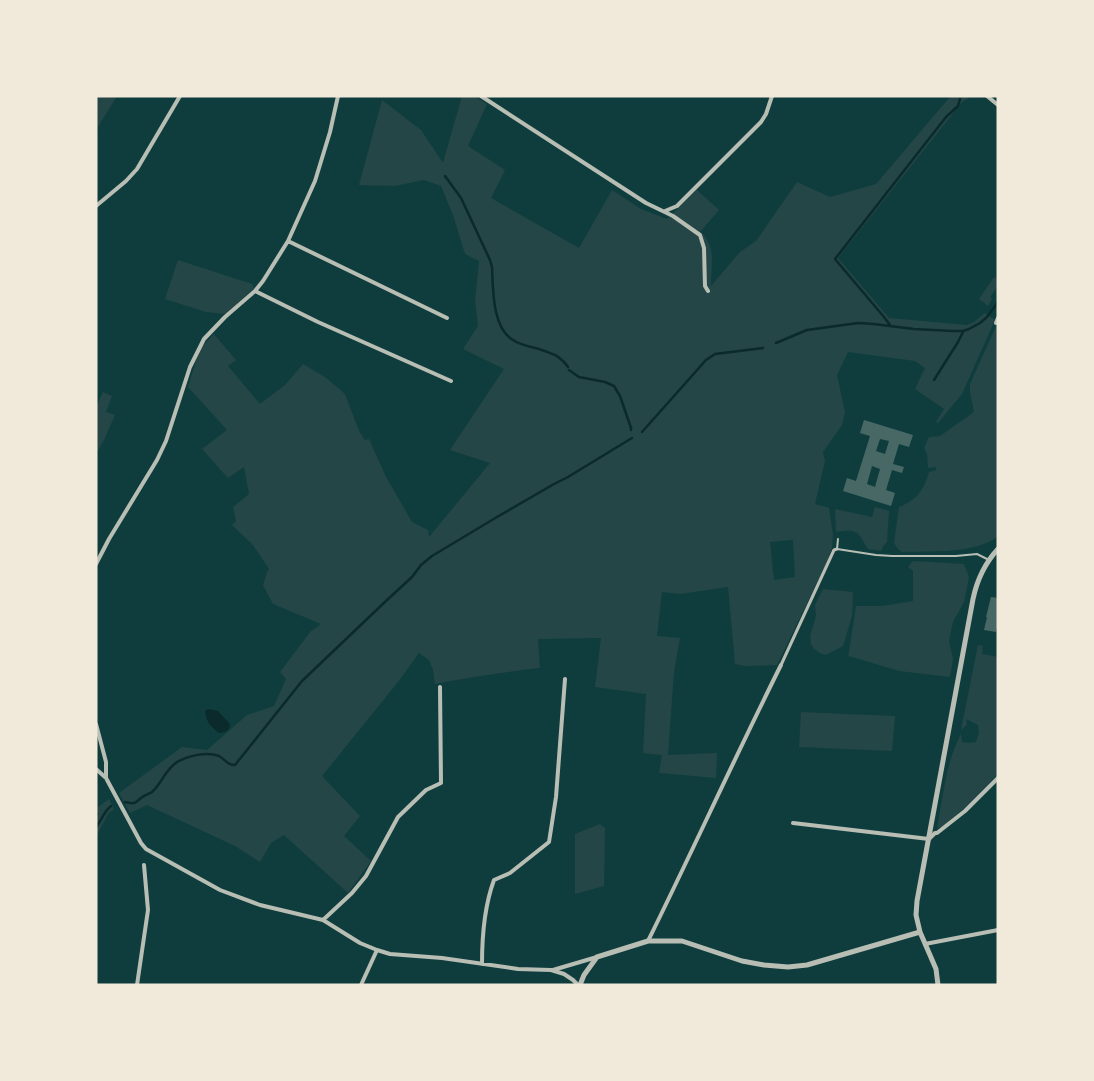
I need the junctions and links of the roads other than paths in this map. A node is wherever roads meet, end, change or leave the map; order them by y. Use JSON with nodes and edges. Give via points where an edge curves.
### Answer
{"nodes":[{"id":1,"x":180,"y":96,"type":"edge"},
{"id":2,"x":338,"y":96,"type":"edge"},
{"id":3,"x":481,"y":96,"type":"edge"},
{"id":4,"x":772,"y":96,"type":"edge"},
{"id":5,"x":987,"y":96,"type":"edge"},
{"id":6,"x":998,"y":104,"type":"edge"},
{"id":7,"x":96,"y":206,"type":"edge"},
{"id":8,"x":665,"y":211,"type":"junction"},
{"id":9,"x":288,"y":241,"type":"junction"},
{"id":10,"x":255,"y":291,"type":"junction"},
{"id":11,"x":708,"y":291,"type":"dead end"},
{"id":12,"x":447,"y":318,"type":"dead end"},
{"id":13,"x":998,"y":318,"type":"edge"},
{"id":14,"x":996,"y":323,"type":"dead end"},
{"id":15,"x":451,"y":382,"type":"dead end"},
{"id":16,"x":838,"y":540,"type":"dead end"},
{"id":17,"x":837,"y":549,"type":"junction"},
{"id":18,"x":998,"y":549,"type":"edge"},
{"id":19,"x":989,"y":560,"type":"junction"},
{"id":20,"x":96,"y":564,"type":"edge"},
{"id":21,"x":781,"y":665,"type":"joint"},
{"id":22,"x":565,"y":679,"type":"dead end"},
{"id":23,"x":440,"y":687,"type":"dead end"},
{"id":24,"x":96,"y":724,"type":"edge"},
{"id":25,"x":96,"y":769,"type":"edge"},
{"id":26,"x":106,"y":778,"type":"junction"},
{"id":27,"x":998,"y":778,"type":"edge"},
{"id":28,"x":793,"y":823,"type":"dead end"},
{"id":29,"x":929,"y":839,"type":"junction"},
{"id":30,"x":144,"y":865,"type":"dead end"},
{"id":31,"x":323,"y":920,"type":"junction"},
{"id":32,"x":998,"y":930,"type":"edge"},
{"id":33,"x":920,"y":932,"type":"junction"},
{"id":34,"x":648,"y":942,"type":"junction"},
{"id":35,"x":925,"y":944,"type":"junction"},
{"id":36,"x":377,"y":950,"type":"junction"},
{"id":37,"x":597,"y":957,"type":"junction"},
{"id":38,"x":482,"y":964,"type":"junction"},
{"id":39,"x":551,"y":970,"type":"junction"},
{"id":40,"x":137,"y":985,"type":"edge"},
{"id":41,"x":361,"y":985,"type":"edge"},
{"id":42,"x":579,"y":985,"type":"edge"},
{"id":43,"x":938,"y":985,"type":"edge"}],
"edges":[{"from":1,"to":7,"type":"street","via":[[137,169]]},
{"from":2,"to":9,"type":"street","via":[[315,181]]},
{"from":3,"to":8,"type":"street","via":[[646,203]]},
{"from":4,"to":8,"type":"street","via":[[760,122],[677,206]]},
{"from":5,"to":6,"type":"street"},
{"from":8,"to":11,"type":"street","via":[[700,235]]},
{"from":9,"to":10,"type":"street"},
{"from":9,"to":12,"type":"street"},
{"from":10,"to":15,"type":"street"},
{"from":10,"to":20,"type":"street","via":[[204,339],[190,367],[157,460]]},
{"from":13,"to":14,"type":"street"},
{"from":16,"to":17,"type":"lane"},
{"from":17,"to":19,"type":"lane","via":[[892,556],[977,554]]},
{"from":17,"to":21,"type":"street"},
{"from":18,"to":19,"type":"street"},
{"from":19,"to":29,"type":"street","via":[[972,599]]},
{"from":21,"to":34,"type":"street"},
{"from":22,"to":38,"type":"street","via":[[556,797],[549,842],[510,873],[494,880],[482,936]]},
{"from":23,"to":31,"type":"street","via":[[441,783],[426,790],[398,817],[366,876]]},
{"from":24,"to":26,"type":"street","via":[[106,762]]},
{"from":25,"to":26,"type":"street"},
{"from":26,"to":31,"type":"street","via":[[146,849],[220,890]]},
{"from":27,"to":29,"type":"street","via":[[965,811]]},
{"from":28,"to":29,"type":"street"},
{"from":29,"to":33,"type":"street","via":[[916,911]]},
{"from":30,"to":40,"type":"street","via":[[148,910]]},
{"from":31,"to":36,"type":"street"},
{"from":32,"to":35,"type":"street"},
{"from":33,"to":34,"type":"street","via":[[806,965],[788,967],[742,961],[682,941]]},
{"from":33,"to":35,"type":"street"},
{"from":34,"to":37,"type":"street"},
{"from":35,"to":43,"type":"street","via":[[937,973]]},
{"from":36,"to":38,"type":"street"},
{"from":36,"to":41,"type":"street"},
{"from":37,"to":39,"type":"street"},
{"from":37,"to":42,"type":"street"},
{"from":38,"to":39,"type":"street"},
{"from":39,"to":42,"type":"street","via":[[564,974]]}]}
